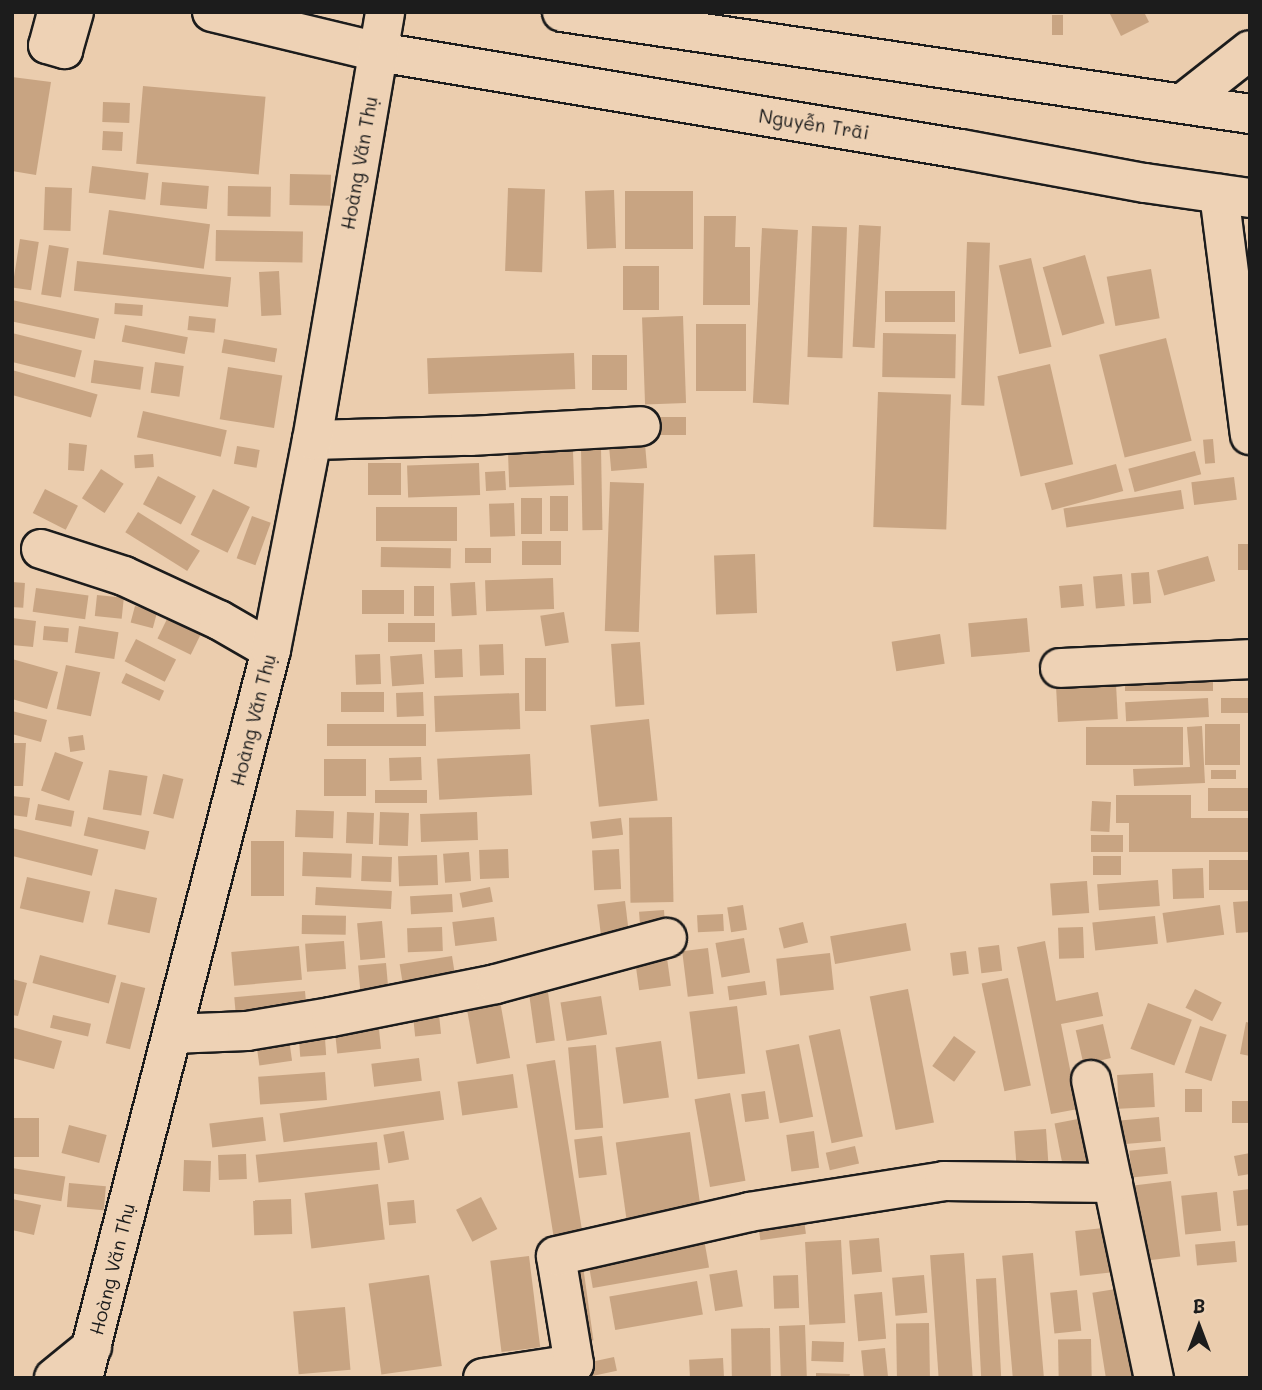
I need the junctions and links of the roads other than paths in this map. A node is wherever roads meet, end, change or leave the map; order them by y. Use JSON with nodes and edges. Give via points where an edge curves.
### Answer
{"nodes":[{"id":1,"x":55,"y":12,"type":"edge"},
{"id":2,"x":75,"y":12,"type":"edge"},
{"id":3,"x":212,"y":12,"type":"edge"},
{"id":4,"x":385,"y":12,"type":"edge"},
{"id":5,"x":562,"y":12,"type":"edge"},
{"id":6,"x":1250,"y":50,"type":"edge"},
{"id":7,"x":378,"y":52,"type":"junction"},
{"id":8,"x":1183,"y":103,"type":"junction"},
{"id":9,"x":1250,"y":114,"type":"edge"},
{"id":10,"x":1234,"y":196,"type":"edge"},
{"id":11,"x":641,"y":426,"type":"dead end"},
{"id":12,"x":1250,"y":435,"type":"edge"},
{"id":13,"x":312,"y":440,"type":"junction"},
{"id":14,"x":41,"y":549,"type":"dead end"},
{"id":15,"x":271,"y":650,"type":"junction"},
{"id":16,"x":1250,"y":659,"type":"edge"},
{"id":17,"x":1060,"y":667,"type":"dead end"},
{"id":18,"x":667,"y":938,"type":"dead end"},
{"id":19,"x":172,"y":1034,"type":"junction"},
{"id":20,"x":1091,"y":1080,"type":"dead end"},
{"id":21,"x":1113,"y":1183,"type":"junction"},
{"id":22,"x":87,"y":1362,"type":"edge"},
{"id":23,"x":54,"y":1378,"type":"edge"},
{"id":24,"x":483,"y":1378,"type":"edge"},
{"id":25,"x":1154,"y":1378,"type":"edge"}],
"edges":[{"from":1,"to":2,"type":"street","via":[[46,45],[65,50]]},
{"from":3,"to":7,"type":"main road","name":"Nguyễn Trãi"},
{"from":4,"to":7,"type":"main road","name":"Hoàng Văn Thụ"},
{"from":5,"to":8,"type":"main road"},
{"from":6,"to":8,"type":"main road"},
{"from":7,"to":10,"type":"main road","name":"Nguyễn Trãi"},
{"from":7,"to":13,"type":"main road","name":"Hoàng Văn Thụ"},
{"from":8,"to":9,"type":"main road"},
{"from":10,"to":12,"type":"main road"},
{"from":11,"to":13,"type":"main road"},
{"from":13,"to":15,"type":"main road","name":"Hoàng Văn Thụ"},
{"from":14,"to":15,"type":"main road","via":[[124,576]]},
{"from":15,"to":19,"type":"main road","name":"Hoàng Văn Thụ"},
{"from":16,"to":17,"type":"main road"},
{"from":18,"to":19,"type":"main road","via":[[496,984],[331,1017],[247,1031]]},
{"from":19,"to":22,"type":"main road","name":"Hoàng Văn Thụ"},
{"from":20,"to":21,"type":"main road"},
{"from":21,"to":24,"type":"main road","via":[[944,1181],[749,1212],[556,1256],[574,1364]]},
{"from":21,"to":25,"type":"main road"},
{"from":22,"to":23,"type":"main road"}]}
